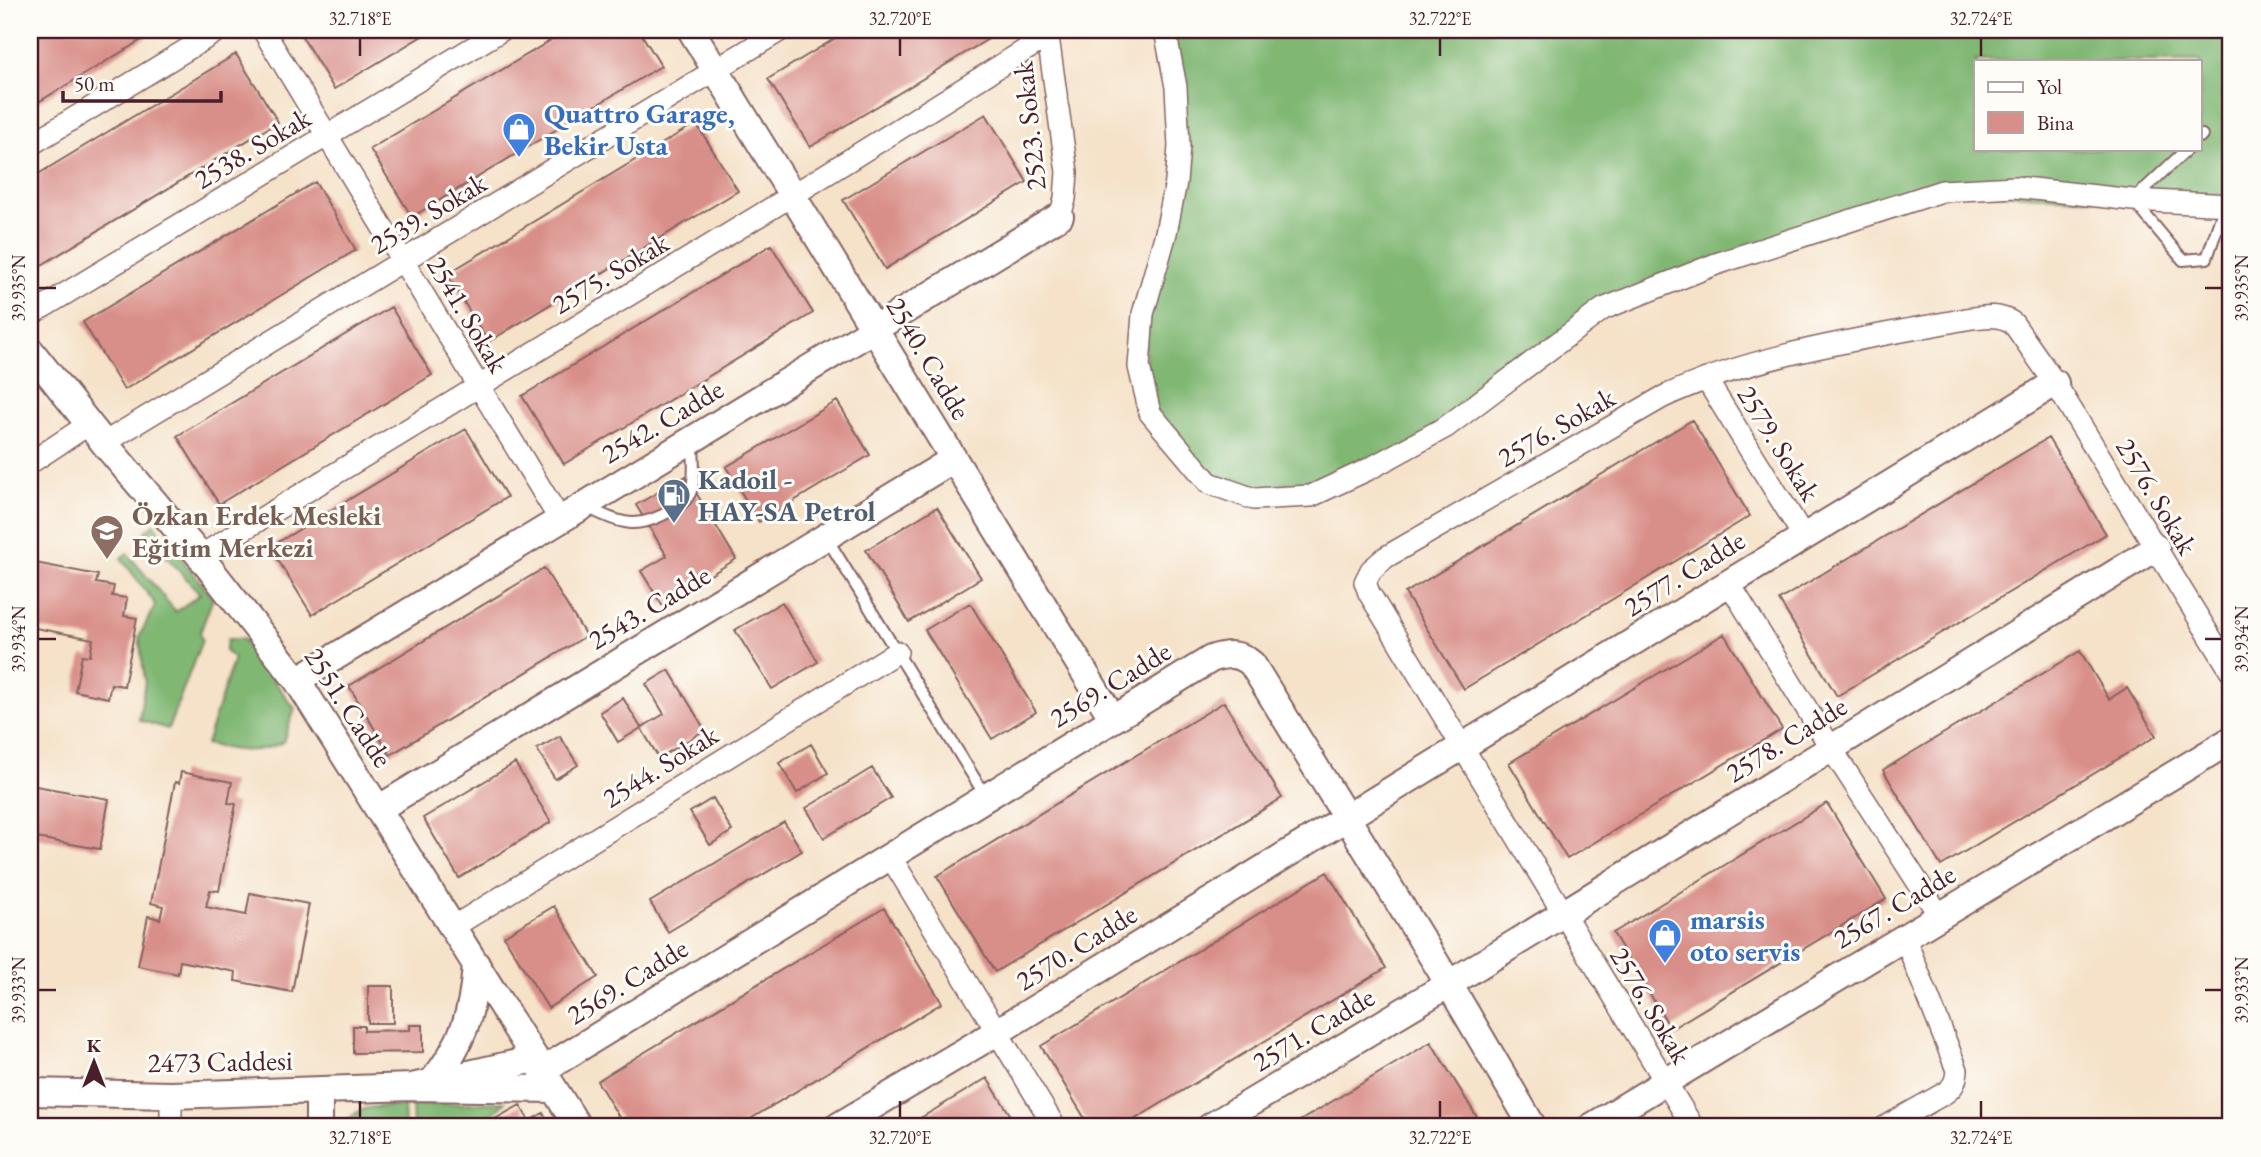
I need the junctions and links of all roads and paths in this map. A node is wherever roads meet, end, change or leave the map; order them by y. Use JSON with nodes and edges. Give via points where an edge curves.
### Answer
{"nodes":[{"id":1,"x":219,"y":30,"type":"edge"},
{"id":2,"x":263,"y":30,"type":"edge"},
{"id":3,"x":502,"y":30,"type":"edge"},
{"id":4,"x":691,"y":30,"type":"edge"},
{"id":5,"x":781,"y":30,"type":"edge"},
{"id":6,"x":1165,"y":30,"type":"edge"},
{"id":7,"x":1047,"y":33,"type":"edge"},
{"id":8,"x":716,"y":70,"type":"junction"},
{"id":9,"x":327,"y":135,"type":"junction"},
{"id":10,"x":30,"y":145,"type":"edge"},
{"id":11,"x":2187,"y":150,"type":"edge"},
{"id":12,"x":793,"y":195,"type":"junction"},
{"id":13,"x":2133,"y":200,"type":"junction"},
{"id":14,"x":2228,"y":205,"type":"edge"},
{"id":15,"x":1060,"y":216,"type":"joint"},
{"id":16,"x":403,"y":261,"type":"junction"},
{"id":17,"x":30,"y":315,"type":"edge"},
{"id":18,"x":874,"y":329,"type":"junction"},
{"id":19,"x":30,"y":350,"type":"edge"},
{"id":20,"x":1706,"y":379,"type":"junction"},
{"id":21,"x":2055,"y":383,"type":"junction"},
{"id":22,"x":479,"y":386,"type":"junction"},
{"id":23,"x":96,"y":433,"type":"junction"},
{"id":24,"x":692,"y":439,"type":"junction"},
{"id":25,"x":954,"y":459,"type":"junction"},
{"id":26,"x":30,"y":463,"type":"edge"},
{"id":27,"x":583,"y":506,"type":"junction"},
{"id":28,"x":560,"y":520,"type":"junction"},
{"id":29,"x":825,"y":536,"type":"junction"},
{"id":30,"x":1804,"y":537,"type":"junction"},
{"id":31,"x":2156,"y":548,"type":"junction"},
{"id":32,"x":200,"y":556,"type":"junction"},
{"id":33,"x":1729,"y":583,"type":"junction"},
{"id":34,"x":897,"y":652,"type":"junction"},
{"id":35,"x":2231,"y":671,"type":"edge"},
{"id":36,"x":297,"y":680,"type":"junction"},
{"id":37,"x":1113,"y":719,"type":"junction"},
{"id":38,"x":2231,"y":740,"type":"edge"},
{"id":39,"x":1462,"y":747,"type":"junction"},
{"id":40,"x":1831,"y":748,"type":"junction"},
{"id":41,"x":986,"y":797,"type":"junction"},
{"id":42,"x":378,"y":809,"type":"junction"},
{"id":43,"x":1346,"y":818,"type":"junction"},
{"id":44,"x":890,"y":856,"type":"junction"},
{"id":45,"x":1563,"y":914,"type":"junction"},
{"id":46,"x":1939,"y":915,"type":"junction"},
{"id":47,"x":453,"y":927,"type":"junction"},
{"id":48,"x":1904,"y":936,"type":"junction"},
{"id":49,"x":476,"y":964,"type":"junction"},
{"id":50,"x":1448,"y":984,"type":"junction"},
{"id":51,"x":997,"y":1032,"type":"junction"},
{"id":52,"x":544,"y":1073,"type":"junction"},
{"id":53,"x":1665,"y":1082,"type":"junction"},
{"id":54,"x":422,"y":1085,"type":"junction"},
{"id":55,"x":319,"y":1091,"type":"junction"},
{"id":56,"x":30,"y":1092,"type":"edge"},
{"id":57,"x":170,"y":1095,"type":"junction"},
{"id":58,"x":171,"y":1127,"type":"edge"},
{"id":59,"x":319,"y":1127,"type":"edge"},
{"id":60,"x":578,"y":1127,"type":"edge"},
{"id":61,"x":837,"y":1127,"type":"edge"},
{"id":62,"x":1055,"y":1127,"type":"edge"},
{"id":63,"x":1210,"y":1127,"type":"edge"},
{"id":64,"x":1533,"y":1127,"type":"edge"},
{"id":65,"x":1591,"y":1127,"type":"edge"},
{"id":66,"x":1693,"y":1127,"type":"edge"},
{"id":67,"x":1885,"y":1127,"type":"edge"}],
"edges":[{"from":1,"to":10,"type":"street"},
{"from":2,"to":9,"type":"street","name":"2541. Sokak"},
{"from":3,"to":9,"type":"street","name":"2538. Sokak"},
{"from":4,"to":8,"type":"street","name":"2540. Cadde"},
{"from":5,"to":8,"type":"street","name":"2539. Sokak"},
{"from":6,"to":13,"type":"street","via":[[1177,87],[1179,146],[1166,233],[1143,314],[1139,367],[1150,413],[1209,483],[1254,499],[1311,496],[1369,469],[1446,428],[1603,309],[1716,264],[1942,191],[2015,187]]},
{"from":7,"to":12,"type":"street","name":"2575. Sokak"},
{"from":7,"to":15,"type":"street","name":"2523. Sokak","via":[[1067,172]]},
{"from":8,"to":12,"type":"street","name":"2540. Cadde"},
{"from":8,"to":16,"type":"street","name":"2539. Sokak"},
{"from":9,"to":16,"type":"street","name":"2541. Sokak"},
{"from":9,"to":17,"type":"street","name":"2538. Sokak"},
{"from":11,"to":13,"type":"lane"},
{"from":12,"to":18,"type":"street","name":"2540. Cadde"},
{"from":12,"to":22,"type":"street","name":"2575. Sokak"},
{"from":13,"to":14,"type":"street"},
{"from":13,"to":14,"type":"lane","via":[[2183,260],[2207,258]]},
{"from":15,"to":18,"type":"street","name":"2542. Cadde"},
{"from":16,"to":22,"type":"street","name":"2541. Sokak"},
{"from":16,"to":23,"type":"street","name":"2539. Sokak"},
{"from":18,"to":24,"type":"street","name":"2542. Cadde"},
{"from":18,"to":25,"type":"street","name":"2540. Cadde"},
{"from":19,"to":23,"type":"street","name":"2551. Cadde"},
{"from":20,"to":21,"type":"street","name":"2576. Sokak","via":[[1805,350],[1992,316],[2013,323]]},
{"from":20,"to":30,"type":"street","name":"2579. Sokak"},
{"from":20,"to":39,"type":"street","name":"2576. Sokak","via":[[1662,397],[1386,557],[1371,570],[1365,582],[1368,593]]},
{"from":21,"to":30,"type":"street","name":"2577. Cadde"},
{"from":21,"to":31,"type":"street","name":"2576. Sokak"},
{"from":22,"to":28,"type":"street","name":"2541. Sokak"},
{"from":22,"to":32,"type":"street","name":"2575. Sokak"},
{"from":23,"to":26,"type":"street","name":"2539. Sokak"},
{"from":23,"to":32,"type":"street","name":"2551. Cadde"},
{"from":24,"to":27,"type":"street","name":"2542. Cadde"},
{"from":24,"to":27,"type":"lane","via":[[694,481],[685,502],[651,522],[636,523],[613,520]]},
{"from":25,"to":29,"type":"street","name":"2543. Cadde"},
{"from":25,"to":37,"type":"street","name":"2540. Cadde"},
{"from":27,"to":28,"type":"street","name":"2542. Cadde"},
{"from":28,"to":36,"type":"street","name":"2542. Cadde"},
{"from":29,"to":34,"type":"lane"},
{"from":29,"to":42,"type":"street","name":"2543. Cadde"},
{"from":30,"to":33,"type":"street","name":"2577. Cadde"},
{"from":31,"to":35,"type":"street","name":"2576. Sokak"},
{"from":31,"to":40,"type":"street","name":"2578. Cadde"},
{"from":32,"to":36,"type":"street","name":"2551. Cadde"},
{"from":33,"to":39,"type":"street","name":"2577. Cadde"},
{"from":33,"to":40,"type":"street"},
{"from":34,"to":41,"type":"lane"},
{"from":34,"to":47,"type":"street","name":"2544. Sokak"},
{"from":36,"to":42,"type":"street","name":"2551. Cadde"},
{"from":37,"to":41,"type":"street","name":"2569. Cadde"},
{"from":37,"to":43,"type":"street","name":"2569. Cadde","via":[[1210,659],[1227,654],[1244,657]]},
{"from":38,"to":46,"type":"street","name":"2567. Cadde"},
{"from":39,"to":43,"type":"street","name":"2577. Cadde"},
{"from":39,"to":45,"type":"street","name":"2576. Sokak"},
{"from":40,"to":45,"type":"street","name":"2578. Cadde"},
{"from":40,"to":46,"type":"street"},
{"from":41,"to":44,"type":"street","name":"2569. Cadde"},
{"from":42,"to":47,"type":"street","name":"2551. Cadde"},
{"from":43,"to":50,"type":"street","name":"2569. Cadde"},
{"from":43,"to":51,"type":"street","name":"2570. Cadde"},
{"from":44,"to":51,"type":"street"},
{"from":44,"to":52,"type":"street","name":"2569. Cadde"},
{"from":45,"to":50,"type":"street","name":"2578. Cadde"},
{"from":45,"to":53,"type":"street","name":"2576. Sokak"},
{"from":46,"to":48,"type":"street","name":"2567. Cadde"},
{"from":47,"to":49,"type":"street","name":"2551. Cadde"},
{"from":48,"to":53,"type":"street","name":"2567. Cadde"},
{"from":48,"to":67,"type":"street","via":[[1956,1070],[1952,1088]]},
{"from":49,"to":52,"type":"street","name":"2551. Cadde"},
{"from":49,"to":54,"type":"street","via":[[471,1006],[458,1047]]},
{"from":50,"to":63,"type":"street","name":"2571. Cadde"},
{"from":50,"to":64,"type":"street","name":"2569. Cadde"},
{"from":51,"to":61,"type":"street","name":"2570. Cadde"},
{"from":51,"to":62,"type":"street"},
{"from":52,"to":54,"type":"street"},
{"from":52,"to":54,"type":"street"},
{"from":52,"to":60,"type":"street","name":"2551. Cadde"},
{"from":53,"to":65,"type":"street","name":"2567. Cadde"},
{"from":53,"to":66,"type":"street","name":"2576. Sokak"},
{"from":54,"to":55,"type":"street","name":"2473 Caddesi"},
{"from":55,"to":57,"type":"street","name":"2473 Caddesi"},
{"from":55,"to":59,"type":"street"},
{"from":56,"to":57,"type":"street","name":"2473 Caddesi"},
{"from":57,"to":58,"type":"street"}]}
